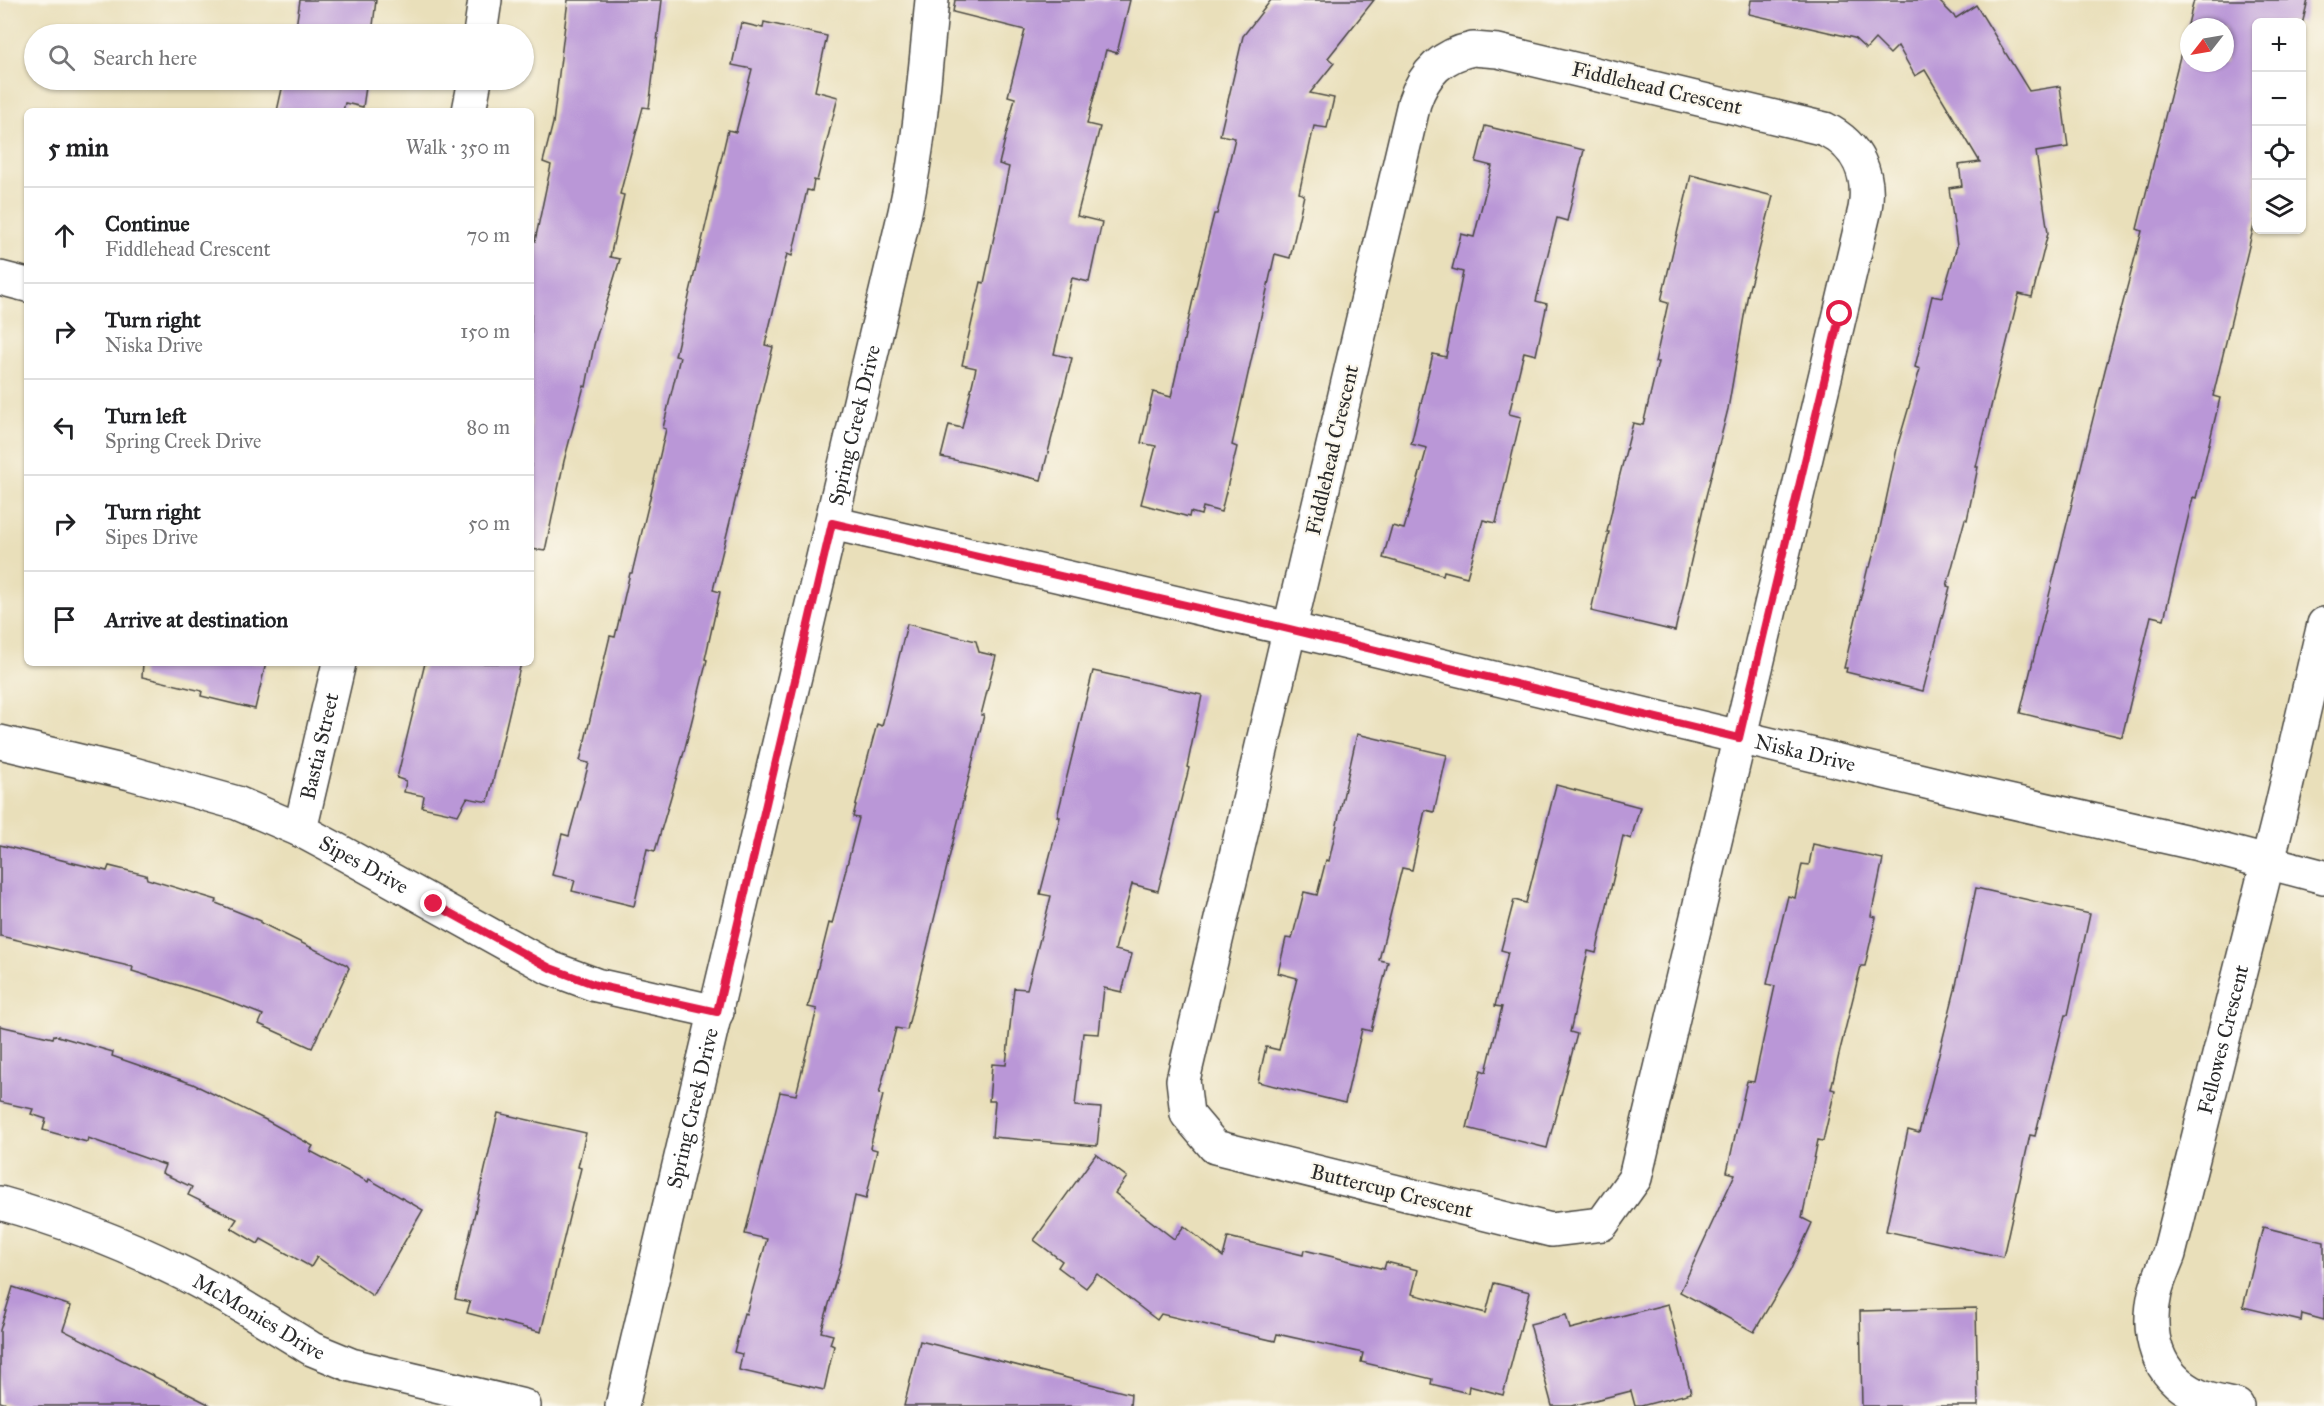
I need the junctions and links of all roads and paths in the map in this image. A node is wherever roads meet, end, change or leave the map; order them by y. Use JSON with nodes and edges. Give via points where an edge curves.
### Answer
{"nodes":[{"id":1,"x":485,"y":0,"type":"edge"},
{"id":2,"x":932,"y":0,"type":"edge"},
{"id":3,"x":481,"y":24,"type":"edge"},
{"id":4,"x":473,"y":90,"type":"edge"},
{"id":5,"x":470,"y":108,"type":"edge"},
{"id":6,"x":0,"y":278,"type":"edge"},
{"id":7,"x":24,"y":284,"type":"edge"},
{"id":8,"x":832,"y":523,"type":"junction"},
{"id":9,"x":2324,"y":624,"type":"edge"},
{"id":10,"x":1289,"y":629,"type":"junction"},
{"id":11,"x":338,"y":666,"type":"edge"},
{"id":12,"x":1739,"y":738,"type":"junction"},
{"id":13,"x":0,"y":742,"type":"edge"},
{"id":14,"x":300,"y":830,"type":"junction"},
{"id":15,"x":2267,"y":862,"type":"junction"},
{"id":16,"x":2324,"y":877,"type":"edge"},
{"id":17,"x":717,"y":1012,"type":"junction"},
{"id":18,"x":0,"y":1203,"type":"edge"},
{"id":19,"x":524,"y":1406,"type":"edge"},
{"id":20,"x":622,"y":1406,"type":"edge"},
{"id":21,"x":2237,"y":1406,"type":"edge"}],
"edges":[{"from":1,"to":3,"type":"street"},
{"from":2,"to":8,"type":"street","name":"Spring Creek Drive","via":[[915,165]]},
{"from":4,"to":5,"type":"street"},
{"from":6,"to":7,"type":"street"},
{"from":8,"to":10,"type":"street","name":"Niska Drive"},
{"from":8,"to":17,"type":"street","name":"Spring Creek Drive"},
{"from":9,"to":15,"type":"street","name":"Fellowes Crescent"},
{"from":10,"to":12,"type":"street","name":"Niska Drive"},
{"from":10,"to":12,"type":"street","name":"Buttercup Crescent","via":[[1183,1080],[1187,1114],[1215,1147],[1551,1230],[1602,1224],[1635,1178]]},
{"from":10,"to":12,"type":"street","name":"Fiddlehead Crescent","via":[[1411,114],[1418,90],[1429,73],[1454,54],[1489,49],[1763,113],[1825,129],[1844,140],[1864,172],[1867,199]]},
{"from":11,"to":14,"type":"street","name":"Bastia Street"},
{"from":12,"to":15,"type":"street","name":"Niska Drive"},
{"from":13,"to":14,"type":"street","name":"Sipes Drive","via":[[237,803]]},
{"from":14,"to":17,"type":"street","name":"Sipes Drive","via":[[550,968],[596,985]]},
{"from":15,"to":16,"type":"street","name":"Niska Drive"},
{"from":15,"to":21,"type":"street","name":"Fellowes Crescent","via":[[2169,1254],[2155,1292],[2151,1330],[2157,1355],[2172,1378],[2198,1396]]},
{"from":17,"to":20,"type":"street","name":"Spring Creek Drive"},
{"from":18,"to":19,"type":"street","name":"McMonies Drive","via":[[58,1220],[178,1271],[312,1349],[351,1365]]}]}
